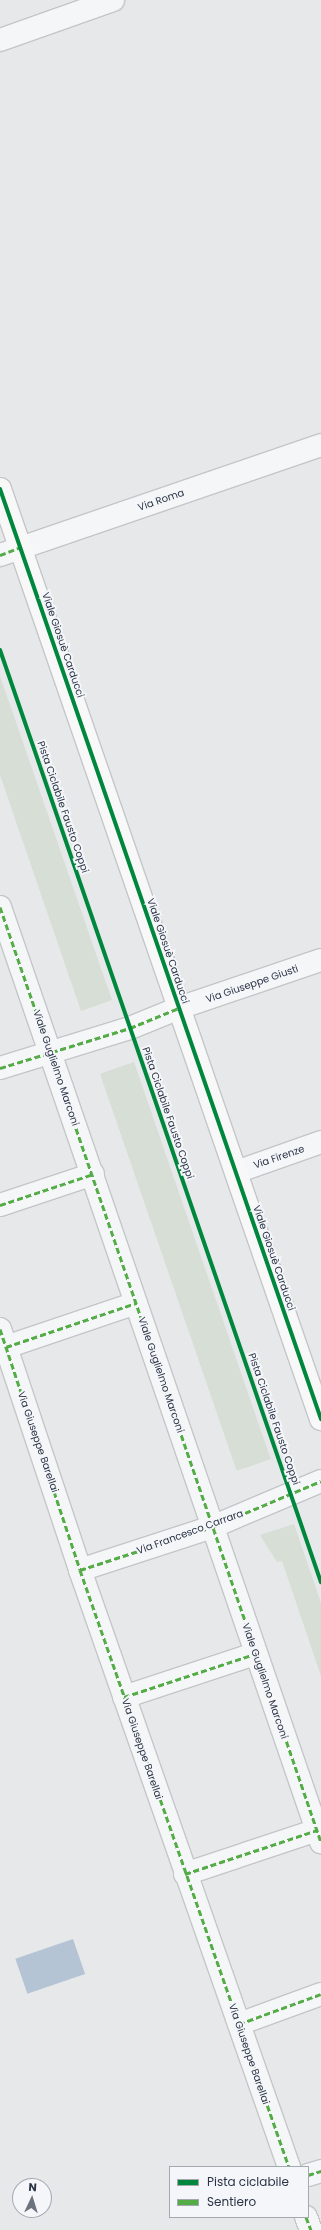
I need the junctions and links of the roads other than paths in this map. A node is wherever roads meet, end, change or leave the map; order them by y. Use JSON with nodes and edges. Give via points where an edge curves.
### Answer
{"nodes":[{"id":1,"x":113,"y":0,"type":"edge"},
{"id":2,"x":0,"y":40,"type":"edge"},
{"id":3,"x":321,"y":445,"type":"edge"},
{"id":4,"x":0,"y":489,"type":"edge"},
{"id":5,"x":21,"y":547,"type":"junction"},
{"id":6,"x":0,"y":555,"type":"edge"},
{"id":7,"x":2,"y":920,"type":"edge"},
{"id":8,"x":321,"y":960,"type":"edge"},
{"id":9,"x":179,"y":1008,"type":"junction"},
{"id":10,"x":51,"y":1053,"type":"junction"},
{"id":11,"x":0,"y":1068,"type":"edge"},
{"id":12,"x":321,"y":1142,"type":"edge"},
{"id":13,"x":236,"y":1172,"type":"junction"},
{"id":14,"x":93,"y":1174,"type":"junction"},
{"id":15,"x":0,"y":1205,"type":"edge"},
{"id":16,"x":136,"y":1303,"type":"junction"},
{"id":17,"x":3,"y":1338,"type":"edge"},
{"id":18,"x":321,"y":1419,"type":"edge"},
{"id":19,"x":321,"y":1481,"type":"edge"},
{"id":20,"x":212,"y":1527,"type":"junction"},
{"id":21,"x":80,"y":1570,"type":"junction"},
{"id":22,"x":255,"y":1654,"type":"junction"},
{"id":23,"x":124,"y":1697,"type":"junction"},
{"id":24,"x":319,"y":1836,"type":"edge"},
{"id":25,"x":185,"y":1874,"type":"junction"},
{"id":26,"x":321,"y":1994,"type":"edge"},
{"id":27,"x":239,"y":2024,"type":"junction"},
{"id":28,"x":289,"y":2166,"type":"edge"},
{"id":29,"x":321,"y":2171,"type":"edge"},
{"id":30,"x":309,"y":2175,"type":"edge"},
{"id":31,"x":306,"y":2218,"type":"edge"},
{"id":32,"x":311,"y":2230,"type":"edge"}],
"edges":[{"from":1,"to":2,"type":"street"},
{"from":3,"to":5,"type":"street","name":"Via Roma"},
{"from":4,"to":5,"type":"street","name":"Viale Giosuè Carducci"},
{"from":5,"to":6,"type":"street","name":"Via Roma"},
{"from":5,"to":9,"type":"street","name":"Viale Giosuè Carducci"},
{"from":7,"to":10,"type":"street","name":"Viale Guglielmo Marconi"},
{"from":8,"to":9,"type":"street","name":"Via Giuseppe Giusti"},
{"from":9,"to":10,"type":"street","name":"Via Giuseppe Giusti","via":[[130,1028]]},
{"from":9,"to":13,"type":"street","name":"Viale Giosuè Carducci"},
{"from":10,"to":11,"type":"street","name":"Via Giuseppe Giusti"},
{"from":10,"to":14,"type":"street","name":"Viale Guglielmo Marconi"},
{"from":12,"to":13,"type":"street","name":"Via Firenze"},
{"from":13,"to":18,"type":"street","name":"Viale Giosuè Carducci"},
{"from":14,"to":15,"type":"street"},
{"from":14,"to":16,"type":"street","name":"Viale Guglielmo Marconi"},
{"from":16,"to":17,"type":"street"},
{"from":16,"to":20,"type":"street","name":"Viale Guglielmo Marconi"},
{"from":17,"to":21,"type":"street","name":"Via Giuseppe Barellai"},
{"from":19,"to":20,"type":"street","name":"Via Francesco Carrara"},
{"from":20,"to":21,"type":"street","name":"Via Francesco Carrara"},
{"from":20,"to":22,"type":"street","name":"Viale Guglielmo Marconi"},
{"from":21,"to":23,"type":"street","name":"Via Giuseppe Barellai"},
{"from":22,"to":23,"type":"street"},
{"from":22,"to":24,"type":"street","name":"Viale Guglielmo Marconi"},
{"from":23,"to":25,"type":"street","name":"Via Giuseppe Barellai"},
{"from":24,"to":25,"type":"street"},
{"from":25,"to":27,"type":"street","name":"Via Giuseppe Barellai"},
{"from":26,"to":27,"type":"street"},
{"from":27,"to":28,"type":"street","name":"Via Giuseppe Barellai"},
{"from":29,"to":30,"type":"street"},
{"from":31,"to":32,"type":"street"}]}
